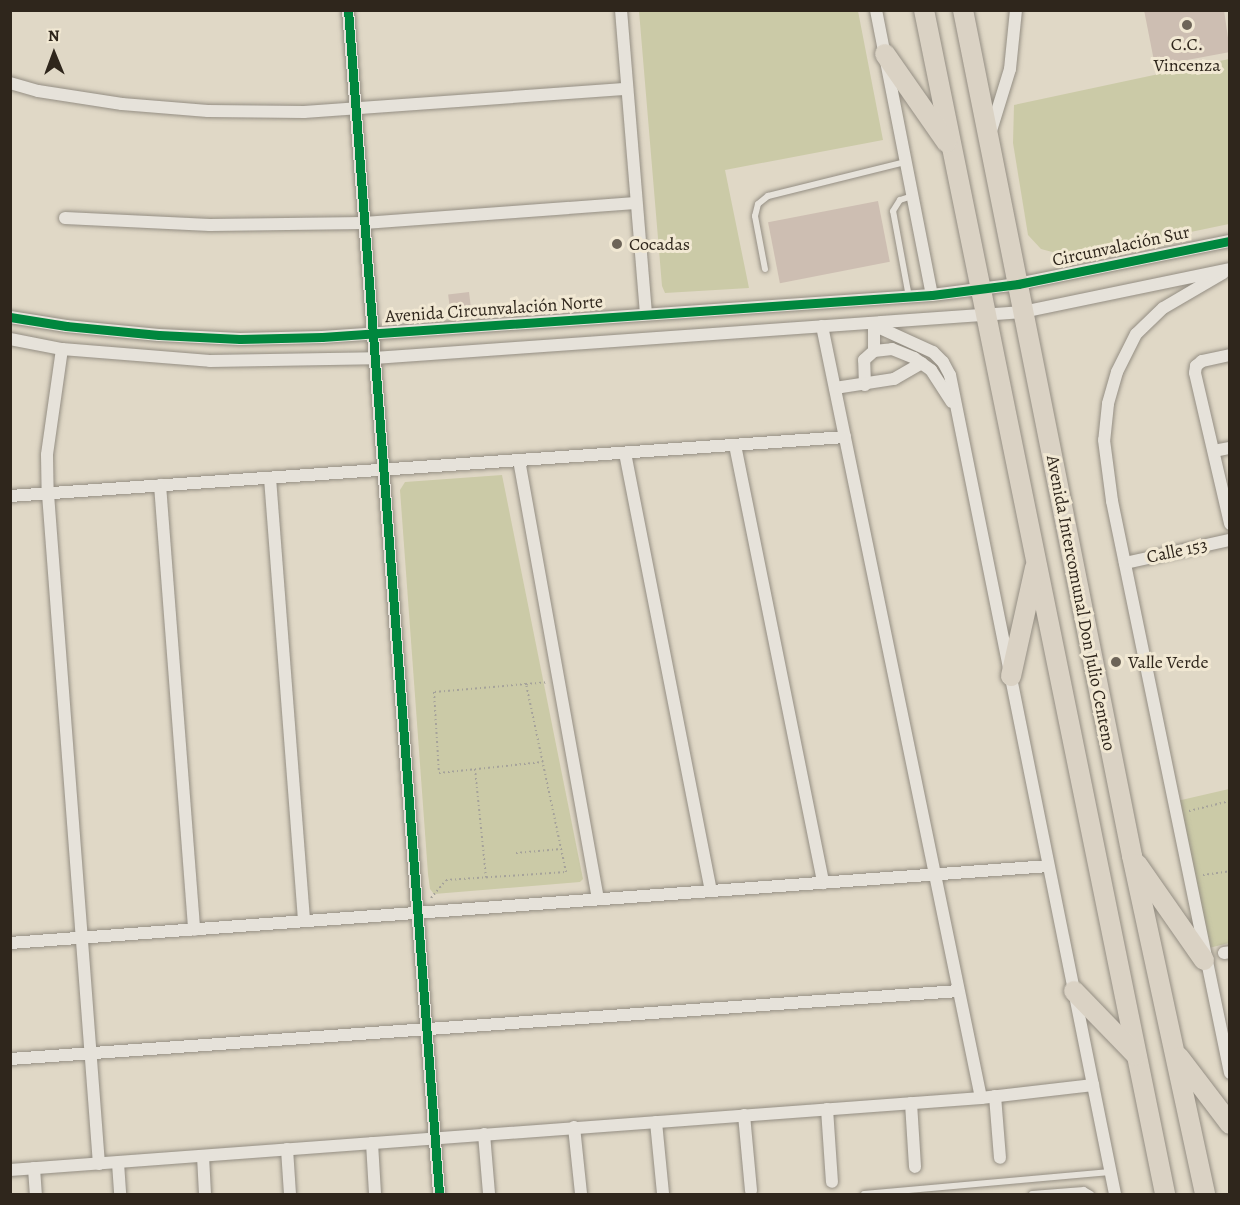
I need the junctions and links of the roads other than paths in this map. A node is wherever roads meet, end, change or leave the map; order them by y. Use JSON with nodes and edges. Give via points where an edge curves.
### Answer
{"nodes":[{"id":1,"x":348,"y":10,"type":"edge"},
{"id":2,"x":621,"y":10,"type":"edge"},
{"id":3,"x":876,"y":10,"type":"edge"},
{"id":4,"x":924,"y":10,"type":"edge"},
{"id":5,"x":963,"y":10,"type":"edge"},
{"id":6,"x":1016,"y":10,"type":"edge"},
{"id":7,"x":885,"y":54,"type":"junction"},
{"id":8,"x":10,"y":83,"type":"edge"},
{"id":9,"x":627,"y":89,"type":"junction"},
{"id":10,"x":356,"y":109,"type":"junction"},
{"id":11,"x":988,"y":141,"type":"junction"},
{"id":12,"x":952,"y":149,"type":"junction"},
{"id":13,"x":906,"y":162,"type":"junction"},
{"id":14,"x":913,"y":196,"type":"junction"},
{"id":15,"x":635,"y":202,"type":"junction"},
{"id":16,"x":65,"y":218,"type":"dead end"},
{"id":17,"x":364,"y":223,"type":"junction"},
{"id":18,"x":1230,"y":241,"type":"edge"},
{"id":19,"x":765,"y":269,"type":"dead end"},
{"id":20,"x":1230,"y":269,"type":"edge"},
{"id":21,"x":1018,"y":284,"type":"junction"},
{"id":22,"x":979,"y":289,"type":"junction"},
{"id":23,"x":932,"y":295,"type":"junction"},
{"id":24,"x":909,"y":297,"type":"junction"},
{"id":25,"x":1023,"y":312,"type":"junction"},
{"id":26,"x":646,"y":315,"type":"junction"},
{"id":27,"x":984,"y":315,"type":"junction"},
{"id":28,"x":10,"y":317,"type":"edge"},
{"id":29,"x":870,"y":324,"type":"junction"},
{"id":30,"x":822,"y":326,"type":"junction"},
{"id":31,"x":372,"y":334,"type":"junction"},
{"id":32,"x":10,"y":339,"type":"edge"},
{"id":33,"x":62,"y":349,"type":"junction"},
{"id":34,"x":874,"y":351,"type":"junction"},
{"id":35,"x":1230,"y":355,"type":"edge"},
{"id":36,"x":374,"y":358,"type":"junction"},
{"id":37,"x":922,"y":363,"type":"junction"},
{"id":38,"x":865,"y":385,"type":"junction"},
{"id":39,"x":835,"y":388,"type":"junction"},
{"id":40,"x":957,"y":410,"type":"junction"},
{"id":41,"x":845,"y":437,"type":"junction"},
{"id":42,"x":735,"y":445,"type":"junction"},
{"id":43,"x":1230,"y":448,"type":"edge"},
{"id":44,"x":1214,"y":452,"type":"junction"},
{"id":45,"x":625,"y":453,"type":"junction"},
{"id":46,"x":519,"y":460,"type":"junction"},
{"id":47,"x":384,"y":470,"type":"junction"},
{"id":48,"x":270,"y":478,"type":"junction"},
{"id":49,"x":160,"y":485,"type":"junction"},
{"id":50,"x":48,"y":494,"type":"junction"},
{"id":51,"x":10,"y":496,"type":"edge"},
{"id":52,"x":1230,"y":524,"type":"edge"},
{"id":53,"x":1230,"y":540,"type":"edge"},
{"id":54,"x":1037,"y":560,"type":"junction"},
{"id":55,"x":1125,"y":563,"type":"junction"},
{"id":56,"x":1011,"y":676,"type":"junction"},
{"id":57,"x":1132,"y":856,"type":"junction"},
{"id":58,"x":1048,"y":866,"type":"junction"},
{"id":59,"x":934,"y":874,"type":"junction"},
{"id":60,"x":823,"y":883,"type":"junction"},
{"id":61,"x":711,"y":891,"type":"junction"},
{"id":62,"x":598,"y":899,"type":"junction"},
{"id":63,"x":418,"y":913,"type":"junction"},
{"id":64,"x":304,"y":921,"type":"junction"},
{"id":65,"x":194,"y":930,"type":"junction"},
{"id":66,"x":82,"y":938,"type":"junction"},
{"id":67,"x":10,"y":943,"type":"edge"},
{"id":68,"x":1204,"y":960,"type":"junction"},
{"id":69,"x":958,"y":991,"type":"junction"},
{"id":70,"x":1074,"y":991,"type":"junction"},
{"id":71,"x":427,"y":1028,"type":"junction"},
{"id":72,"x":1173,"y":1050,"type":"junction"},
{"id":73,"x":1228,"y":1054,"type":"edge"},
{"id":74,"x":88,"y":1055,"type":"junction"},
{"id":75,"x":1136,"y":1055,"type":"junction"},
{"id":76,"x":10,"y":1059,"type":"edge"},
{"id":77,"x":1230,"y":1073,"type":"edge"},
{"id":78,"x":1093,"y":1085,"type":"junction"},
{"id":79,"x":995,"y":1096,"type":"junction"},
{"id":80,"x":981,"y":1098,"type":"junction"},
{"id":81,"x":910,"y":1103,"type":"junction"},
{"id":82,"x":827,"y":1109,"type":"junction"},
{"id":83,"x":744,"y":1115,"type":"junction"},
{"id":84,"x":656,"y":1122,"type":"junction"},
{"id":85,"x":1230,"y":1124,"type":"edge"},
{"id":86,"x":574,"y":1127,"type":"junction"},
{"id":87,"x":484,"y":1134,"type":"junction"},
{"id":88,"x":435,"y":1138,"type":"junction"},
{"id":89,"x":372,"y":1143,"type":"junction"},
{"id":90,"x":287,"y":1149,"type":"junction"},
{"id":91,"x":203,"y":1156,"type":"junction"},
{"id":92,"x":1000,"y":1158,"type":"dead end"},
{"id":93,"x":118,"y":1163,"type":"junction"},
{"id":94,"x":99,"y":1164,"type":"junction"},
{"id":95,"x":915,"y":1167,"type":"dead end"},
{"id":96,"x":34,"y":1168,"type":"junction"},
{"id":97,"x":10,"y":1170,"type":"edge"},
{"id":98,"x":1110,"y":1173,"type":"junction"},
{"id":99,"x":831,"y":1182,"type":"dead end"},
{"id":100,"x":751,"y":1191,"type":"dead end"},
{"id":101,"x":36,"y":1194,"type":"edge"},
{"id":102,"x":120,"y":1194,"type":"edge"},
{"id":103,"x":205,"y":1194,"type":"edge"},
{"id":104,"x":290,"y":1194,"type":"edge"},
{"id":105,"x":375,"y":1194,"type":"edge"},
{"id":106,"x":439,"y":1194,"type":"edge"},
{"id":107,"x":489,"y":1194,"type":"edge"},
{"id":108,"x":581,"y":1194,"type":"edge"},
{"id":109,"x":663,"y":1194,"type":"edge"},
{"id":110,"x":864,"y":1194,"type":"edge"},
{"id":111,"x":1032,"y":1194,"type":"edge"},
{"id":112,"x":1091,"y":1194,"type":"edge"},
{"id":113,"x":1115,"y":1194,"type":"edge"},
{"id":114,"x":1165,"y":1194,"type":"edge"},
{"id":115,"x":1205,"y":1194,"type":"edge"}],
"edges":[{"from":1,"to":10,"type":"street"},
{"from":2,"to":9,"type":"street"},
{"from":3,"to":7,"type":"street"},
{"from":4,"to":12,"type":"main road","name":"Avenida Intercomunal Don Julio Centeno"},
{"from":5,"to":11,"type":"main road","name":"Avenida Intercomunal Don Julio Centeno"},
{"from":6,"to":11,"type":"street","via":[[1010,69]]},
{"from":7,"to":12,"type":"main road"},
{"from":7,"to":13,"type":"street"},
{"from":8,"to":10,"type":"street","via":[[122,104],[208,111]]},
{"from":9,"to":10,"type":"street"},
{"from":9,"to":15,"type":"street"},
{"from":10,"to":17,"type":"street"},
{"from":11,"to":21,"type":"main road","name":"Avenida Intercomunal Don Julio Centeno"},
{"from":12,"to":22,"type":"main road","name":"Avenida Intercomunal Don Julio Centeno"},
{"from":13,"to":14,"type":"street"},
{"from":13,"to":19,"type":"lane","via":[[768,196],[758,204],[755,216]]},
{"from":14,"to":23,"type":"street"},
{"from":14,"to":24,"type":"lane","via":[[900,200],[893,211]]},
{"from":15,"to":17,"type":"street"},
{"from":15,"to":26,"type":"street"},
{"from":16,"to":17,"type":"street","via":[[210,225]]},
{"from":17,"to":31,"type":"street"},
{"from":18,"to":21,"type":"street","name":"Circunvalación Sur"},
{"from":20,"to":25,"type":"street"},
{"from":20,"to":55,"type":"street","via":[[1163,308],[1136,334],[1117,372],[1104,440]]},
{"from":21,"to":22,"type":"street","name":"Circunvalación Sur"},
{"from":21,"to":25,"type":"main road","name":"Avenida Intercomunal Don Julio Centeno"},
{"from":22,"to":23,"type":"street","name":"Avenida Circunvalación Norte"},
{"from":22,"to":27,"type":"main road","name":"Avenida Intercomunal Don Julio Centeno"},
{"from":23,"to":24,"type":"street","name":"Avenida Circunvalación Norte"},
{"from":24,"to":26,"type":"street","name":"Avenida Circunvalación Norte"},
{"from":25,"to":27,"type":"street"},
{"from":25,"to":57,"type":"main road","name":"Avenida Intercomunal Don Julio Centeno"},
{"from":26,"to":31,"type":"street","name":"Avenida Circunvalación Norte"},
{"from":27,"to":29,"type":"street"},
{"from":27,"to":54,"type":"main road","name":"Avenida Intercomunal Don Julio Centeno"},
{"from":28,"to":31,"type":"street","name":"Avenida Circunvalación Norte","via":[[159,335],[240,339]]},
{"from":29,"to":30,"type":"street"},
{"from":29,"to":34,"type":"street"},
{"from":29,"to":40,"type":"street","via":[[933,352],[950,375]]},
{"from":30,"to":36,"type":"street"},
{"from":30,"to":39,"type":"street"},
{"from":31,"to":36,"type":"street"},
{"from":32,"to":33,"type":"street"},
{"from":33,"to":36,"type":"street","via":[[210,361]]},
{"from":33,"to":50,"type":"street","via":[[47,455]]},
{"from":34,"to":37,"type":"street","via":[[892,349]]},
{"from":34,"to":38,"type":"street","via":[[864,360]]},
{"from":35,"to":44,"type":"street","via":[[1196,366]]},
{"from":36,"to":47,"type":"street"},
{"from":37,"to":38,"type":"street","via":[[894,379]]},
{"from":37,"to":40,"type":"street","via":[[940,380]]},
{"from":38,"to":39,"type":"street"},
{"from":39,"to":41,"type":"street"},
{"from":40,"to":56,"type":"street"},
{"from":41,"to":42,"type":"street"},
{"from":41,"to":59,"type":"street"},
{"from":42,"to":45,"type":"street"},
{"from":42,"to":60,"type":"street"},
{"from":43,"to":44,"type":"street"},
{"from":44,"to":52,"type":"street"},
{"from":45,"to":46,"type":"street"},
{"from":45,"to":61,"type":"street"},
{"from":46,"to":47,"type":"street"},
{"from":46,"to":62,"type":"street"},
{"from":47,"to":48,"type":"street"},
{"from":47,"to":63,"type":"street"},
{"from":48,"to":49,"type":"street"},
{"from":48,"to":64,"type":"street"},
{"from":49,"to":50,"type":"street"},
{"from":49,"to":65,"type":"street"},
{"from":50,"to":51,"type":"street"},
{"from":50,"to":66,"type":"street"},
{"from":53,"to":55,"type":"street","name":"Calle 153"},
{"from":54,"to":56,"type":"main road"},
{"from":54,"to":75,"type":"main road","name":"Avenida Intercomunal Don Julio Centeno"},
{"from":55,"to":68,"type":"street"},
{"from":56,"to":58,"type":"street"},
{"from":57,"to":68,"type":"main road"},
{"from":57,"to":72,"type":"main road","name":"Avenida Intercomunal Don Julio Centeno"},
{"from":58,"to":59,"type":"street"},
{"from":58,"to":70,"type":"street"},
{"from":59,"to":60,"type":"street"},
{"from":59,"to":69,"type":"street"},
{"from":60,"to":61,"type":"street"},
{"from":61,"to":62,"type":"street"},
{"from":62,"to":63,"type":"street"},
{"from":63,"to":64,"type":"street"},
{"from":63,"to":71,"type":"street"},
{"from":64,"to":65,"type":"street"},
{"from":65,"to":66,"type":"street"},
{"from":66,"to":67,"type":"street"},
{"from":66,"to":74,"type":"street"},
{"from":68,"to":73,"type":"street"},
{"from":69,"to":71,"type":"street"},
{"from":69,"to":80,"type":"street"},
{"from":70,"to":75,"type":"main road"},
{"from":70,"to":78,"type":"street"},
{"from":71,"to":74,"type":"street"},
{"from":71,"to":88,"type":"street"},
{"from":72,"to":85,"type":"main road"},
{"from":72,"to":115,"type":"main road","name":"Avenida Intercomunal Don Julio Centeno"},
{"from":73,"to":77,"type":"street"},
{"from":74,"to":76,"type":"street"},
{"from":74,"to":94,"type":"street"},
{"from":75,"to":114,"type":"main road","name":"Avenida Intercomunal Don Julio Centeno"},
{"from":78,"to":79,"type":"street"},
{"from":78,"to":98,"type":"street"},
{"from":79,"to":80,"type":"street"},
{"from":79,"to":92,"type":"street"},
{"from":80,"to":81,"type":"street"},
{"from":81,"to":82,"type":"street"},
{"from":81,"to":95,"type":"street"},
{"from":82,"to":83,"type":"street"},
{"from":82,"to":99,"type":"street"},
{"from":83,"to":84,"type":"street"},
{"from":83,"to":100,"type":"street"},
{"from":84,"to":86,"type":"street"},
{"from":84,"to":109,"type":"street"},
{"from":86,"to":87,"type":"street"},
{"from":86,"to":108,"type":"street"},
{"from":87,"to":88,"type":"street"},
{"from":87,"to":107,"type":"street"},
{"from":88,"to":89,"type":"street"},
{"from":88,"to":106,"type":"street"},
{"from":89,"to":90,"type":"street"},
{"from":89,"to":105,"type":"street"},
{"from":90,"to":91,"type":"street"},
{"from":90,"to":104,"type":"street"},
{"from":91,"to":93,"type":"street"},
{"from":91,"to":103,"type":"street"},
{"from":93,"to":94,"type":"street"},
{"from":93,"to":102,"type":"street"},
{"from":94,"to":96,"type":"street"},
{"from":96,"to":97,"type":"street"},
{"from":96,"to":101,"type":"street"},
{"from":98,"to":110,"type":"lane"},
{"from":98,"to":113,"type":"street"},
{"from":111,"to":112,"type":"lane","via":[[1084,1190]]}]}
